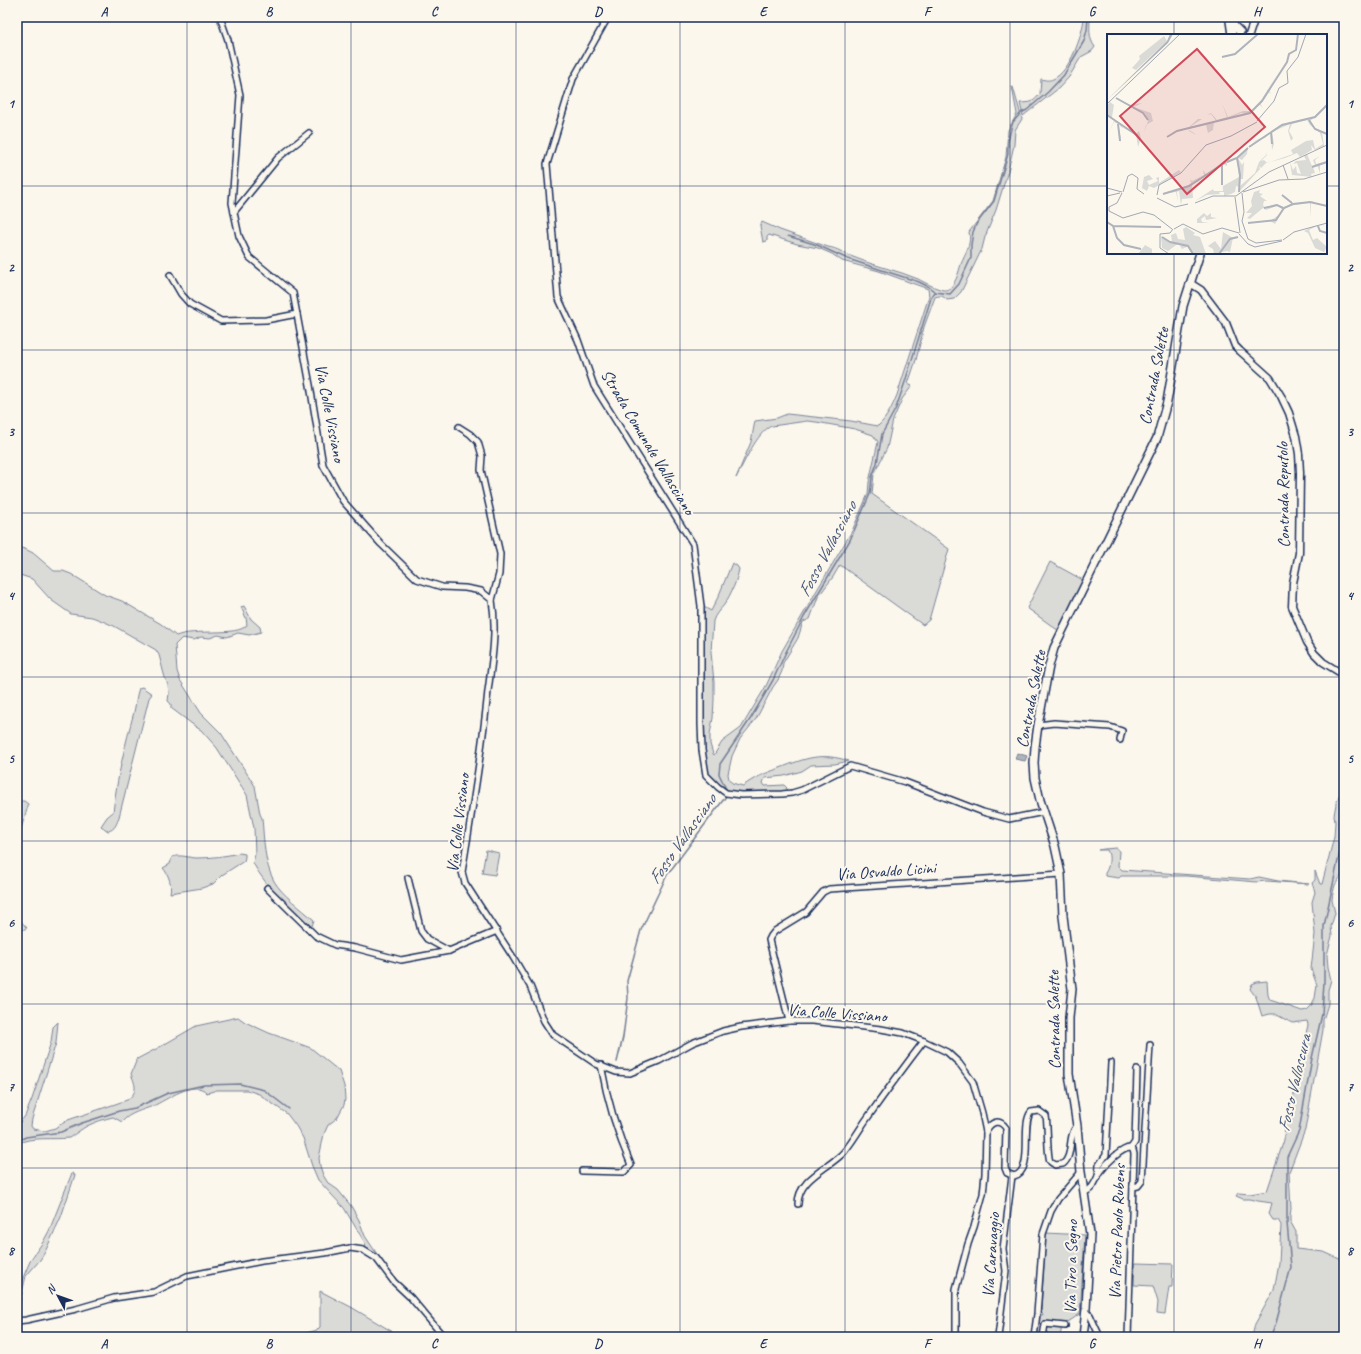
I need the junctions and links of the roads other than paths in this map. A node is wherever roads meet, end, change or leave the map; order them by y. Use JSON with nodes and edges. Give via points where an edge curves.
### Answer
{"nodes":[{"id":1,"x":220,"y":17,"type":"edge"},
{"id":2,"x":608,"y":17,"type":"edge"},
{"id":3,"x":1231,"y":17,"type":"edge"},
{"id":4,"x":1254,"y":19,"type":"edge"},
{"id":5,"x":1238,"y":34,"type":"edge"},
{"id":6,"x":1249,"y":34,"type":"edge"},
{"id":7,"x":309,"y":133,"type":"dead end"},
{"id":8,"x":234,"y":212,"type":"junction"},
{"id":9,"x":1200,"y":254,"type":"edge"},
{"id":10,"x":170,"y":275,"type":"dead end"},
{"id":11,"x":1190,"y":283,"type":"junction"},
{"id":12,"x":297,"y":314,"type":"junction"},
{"id":13,"x":459,"y":427,"type":"dead end"},
{"id":14,"x":492,"y":600,"type":"junction"},
{"id":15,"x":1344,"y":675,"type":"edge"},
{"id":16,"x":1038,"y":725,"type":"junction"},
{"id":17,"x":1120,"y":740,"type":"dead end"},
{"id":18,"x":1044,"y":812,"type":"junction"},
{"id":19,"x":1061,"y":874,"type":"junction"},
{"id":20,"x":408,"y":878,"type":"dead end"},
{"id":21,"x":266,"y":888,"type":"dead end"},
{"id":22,"x":497,"y":931,"type":"junction"},
{"id":23,"x":449,"y":951,"type":"junction"},
{"id":24,"x":789,"y":1021,"type":"junction"},
{"id":25,"x":924,"y":1041,"type":"junction"},
{"id":26,"x":1150,"y":1045,"type":"dead end"},
{"id":27,"x":1111,"y":1063,"type":"dead end"},
{"id":28,"x":601,"y":1065,"type":"junction"},
{"id":29,"x":1137,"y":1070,"type":"dead end"},
{"id":30,"x":1077,"y":1126,"type":"junction"},
{"id":31,"x":986,"y":1132,"type":"junction"},
{"id":32,"x":1131,"y":1148,"type":"junction"},
{"id":33,"x":582,"y":1171,"type":"dead end"},
{"id":34,"x":1081,"y":1172,"type":"junction"},
{"id":35,"x":1012,"y":1176,"type":"junction"},
{"id":36,"x":1098,"y":1176,"type":"junction"},
{"id":37,"x":1133,"y":1187,"type":"junction"},
{"id":38,"x":1084,"y":1192,"type":"junction"},
{"id":39,"x":798,"y":1204,"type":"dead end"},
{"id":40,"x":1085,"y":1313,"type":"junction"},
{"id":41,"x":17,"y":1321,"type":"edge"},
{"id":42,"x":1065,"y":1326,"type":"dead end"},
{"id":43,"x":444,"y":1337,"type":"edge"},
{"id":44,"x":956,"y":1337,"type":"edge"},
{"id":45,"x":998,"y":1337,"type":"edge"},
{"id":46,"x":1034,"y":1337,"type":"edge"},
{"id":47,"x":1044,"y":1337,"type":"edge"},
{"id":48,"x":1083,"y":1337,"type":"edge"},
{"id":49,"x":1100,"y":1337,"type":"edge"},
{"id":50,"x":1128,"y":1337,"type":"edge"}],
"edges":[{"from":1,"to":8,"type":"street","name":"Via Colle Vissiano","via":[[240,94],[232,203]]},
{"from":2,"to":18,"type":"street","name":"Strada Comunale Vallasciano","via":[[573,79],[547,164],[558,297],[578,340],[594,386],[693,544],[701,611],[702,750],[706,775],[728,793],[792,793],[850,766],[905,782],[983,812],[1009,819]]},
{"from":3,"to":5,"type":"main road"},
{"from":4,"to":5,"type":"street"},
{"from":4,"to":6,"type":"street"},
{"from":7,"to":8,"type":"street","via":[[278,158]]},
{"from":8,"to":12,"type":"street","name":"Via Colle Vissiano","via":[[239,236],[249,257],[293,293]]},
{"from":9,"to":11,"type":"main road","name":"Contrada Salette"},
{"from":10,"to":12,"type":"street","via":[[190,304],[221,321],[266,320]]},
{"from":11,"to":15,"type":"street","name":"Contrada Reputolo","via":[[1201,290],[1226,323],[1240,351],[1270,378],[1288,413],[1296,436],[1300,473],[1299,553],[1293,583],[1292,606],[1314,653]]},
{"from":11,"to":16,"type":"main road","name":"Contrada Salette","via":[[1181,316],[1167,402],[1157,438],[1054,648]]},
{"from":12,"to":14,"type":"street","name":"Via Colle Vissiano","via":[[323,466],[343,501],[381,544],[417,579],[442,587],[481,591]]},
{"from":13,"to":14,"type":"street","via":[[478,442],[482,456],[481,470],[500,554],[499,574]]},
{"from":14,"to":22,"type":"street","name":"Via Colle Vissiano","via":[[493,644],[485,721],[462,872],[465,884]]},
{"from":16,"to":17,"type":"street","via":[[1054,723],[1110,727],[1122,731]]},
{"from":16,"to":18,"type":"main road","name":"Contrada Salette","via":[[1034,763]]},
{"from":18,"to":19,"type":"main road","name":"Contrada Salette"},
{"from":19,"to":24,"type":"street","name":"Via Osvaldo Licini","via":[[829,889],[823,892],[806,912],[775,931],[769,940]]},
{"from":19,"to":30,"type":"main road","name":"Contrada Salette","via":[[1063,916],[1072,989],[1069,1074]]},
{"from":20,"to":23,"type":"street","via":[[422,932],[427,939]]},
{"from":21,"to":23,"type":"street","via":[[316,936],[335,945],[401,960]]},
{"from":22,"to":23,"type":"street"},
{"from":22,"to":28,"type":"street","name":"Via Colle Vissiano","via":[[530,986],[544,1021],[553,1035]]},
{"from":24,"to":25,"type":"street","name":"Via Colle Vissiano","via":[[881,1029],[903,1033]]},
{"from":24,"to":28,"type":"street","name":"Via Colle Vissiano","via":[[723,1030],[630,1073],[616,1072]]},
{"from":25,"to":31,"type":"street","name":"Via Colle Vissiano","via":[[947,1052],[966,1072],[972,1082]]},
{"from":25,"to":39,"type":"street","via":[[842,1155],[805,1184]]},
{"from":26,"to":37,"type":"street","via":[[1142,1181]]},
{"from":27,"to":36,"type":"street","via":[[1106,1156],[1099,1165]]},
{"from":28,"to":33,"type":"street","via":[[605,1088],[631,1165],[624,1172]]},
{"from":29,"to":32,"type":"street","via":[[1135,1142]]},
{"from":30,"to":34,"type":"main road","name":"Via Tiro a Segno"},
{"from":30,"to":35,"type":"street","via":[[1073,1131],[1067,1159],[1063,1164],[1052,1164],[1049,1159],[1046,1116],[1039,1111],[1031,1112],[1028,1118],[1026,1158],[1022,1170],[1018,1175]]},
{"from":31,"to":35,"type":"street","via":[[995,1122],[1002,1123],[1006,1128],[1005,1168]]},
{"from":31,"to":44,"type":"street","name":"Via Colle Vissiano","via":[[983,1194],[956,1289]]},
{"from":32,"to":36,"type":"street","name":"Via Pietro Paolo Rubens","via":[[1126,1148],[1106,1165]]},
{"from":32,"to":37,"type":"street","name":"Via Pietro Paolo Rubens","via":[[1134,1153]]},
{"from":34,"to":38,"type":"main road","name":"Via Tiro a Segno"},
{"from":34,"to":46,"type":"street","via":[[1058,1199],[1043,1234]]},
{"from":35,"to":45,"type":"street","name":"Via Caravaggio","via":[[1003,1249],[1006,1271]]},
{"from":36,"to":38,"type":"street","name":"Via Pietro Paolo Rubens","via":[[1091,1189]]},
{"from":37,"to":50,"type":"street","name":"Via Pietro Paolo Rubens"},
{"from":38,"to":40,"type":"main road","name":"Via Tiro a Segno","via":[[1090,1234]]},
{"from":40,"to":48,"type":"main road","name":"Via Tiro a Segno"},
{"from":40,"to":49,"type":"street","name":"Via Pietro Paolo Rubens","via":[[1090,1315]]},
{"from":41,"to":43,"type":"street","via":[[114,1298],[154,1292],[187,1276],[350,1248],[363,1250],[376,1258],[394,1282]]},
{"from":42,"to":47,"type":"street","via":[[1046,1324]]}]}
